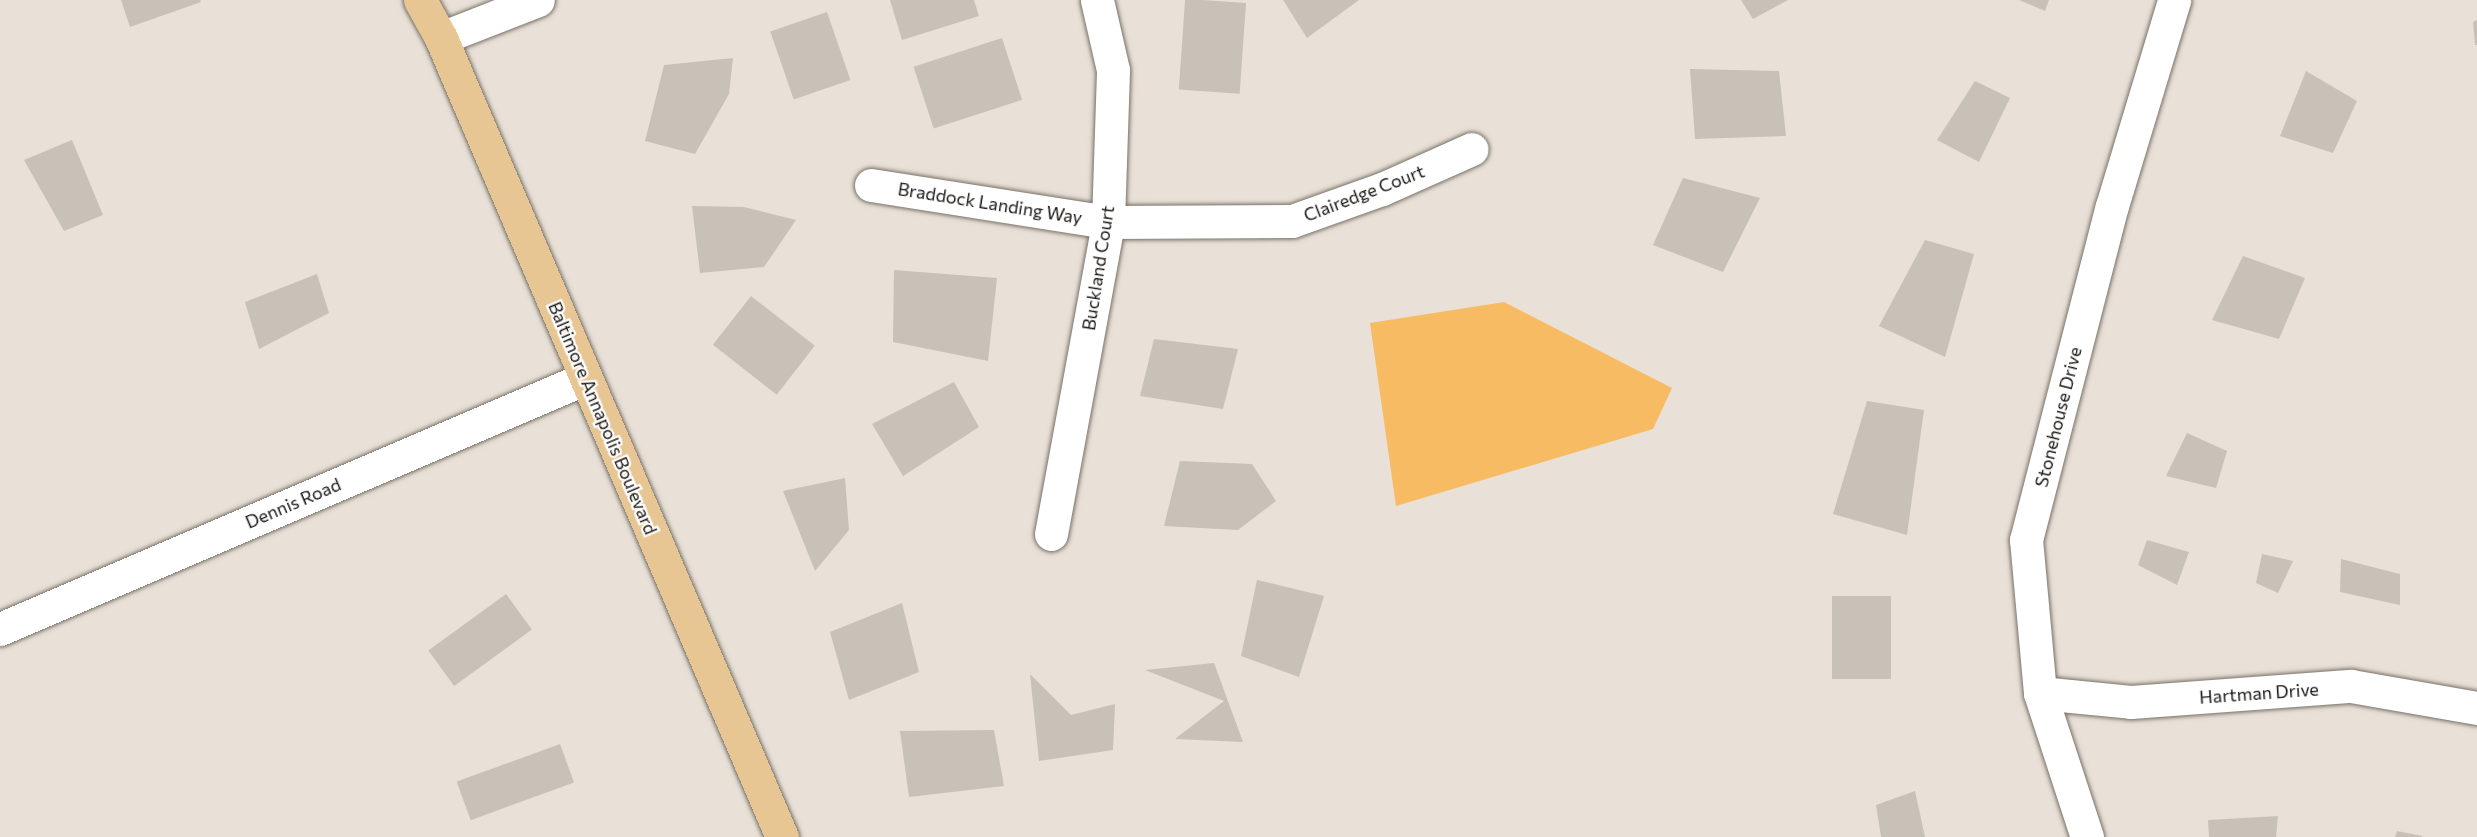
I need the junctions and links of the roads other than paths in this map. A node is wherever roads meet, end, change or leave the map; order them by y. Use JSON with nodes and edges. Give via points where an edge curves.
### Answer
{"nodes":[{"id":1,"x":420,"y":0,"type":"edge"},
{"id":2,"x":538,"y":0,"type":"edge"},
{"id":3,"x":1097,"y":0,"type":"edge"},
{"id":4,"x":2174,"y":0,"type":"edge"},
{"id":5,"x":441,"y":38,"type":"junction"},
{"id":6,"x":1472,"y":149,"type":"dead end"},
{"id":7,"x":871,"y":185,"type":"dead end"},
{"id":8,"x":1108,"y":222,"type":"junction"},
{"id":9,"x":586,"y":378,"type":"junction"},
{"id":10,"x":1051,"y":534,"type":"dead end"},
{"id":11,"x":0,"y":629,"type":"edge"},
{"id":12,"x":2040,"y":693,"type":"junction"},
{"id":13,"x":2477,"y":708,"type":"edge"},
{"id":14,"x":782,"y":837,"type":"edge"},
{"id":15,"x":2088,"y":837,"type":"edge"}],
"edges":[{"from":1,"to":5,"type":"main road","name":"Baltimore Annapolis Boulevard"},
{"from":2,"to":5,"type":"street"},
{"from":3,"to":8,"type":"street","name":"Buckland Court","via":[[1113,70]]},
{"from":4,"to":12,"type":"street","name":"Stonehouse Drive","via":[[2112,206],[2026,540]]},
{"from":5,"to":9,"type":"main road","name":"Baltimore Annapolis Boulevard"},
{"from":6,"to":8,"type":"street","name":"Clairedge Court","via":[[1382,189],[1292,221]]},
{"from":7,"to":8,"type":"street","name":"Braddock Landing Way"},
{"from":8,"to":10,"type":"street","name":"Buckland Court"},
{"from":9,"to":11,"type":"street","name":"Dennis Road"},
{"from":9,"to":14,"type":"main road","name":"Baltimore Annapolis Boulevard"},
{"from":12,"to":13,"type":"street","name":"Hartman Drive","via":[[2131,702],[2351,686]]},
{"from":12,"to":15,"type":"street","name":"Stonehouse Drive"}]}
